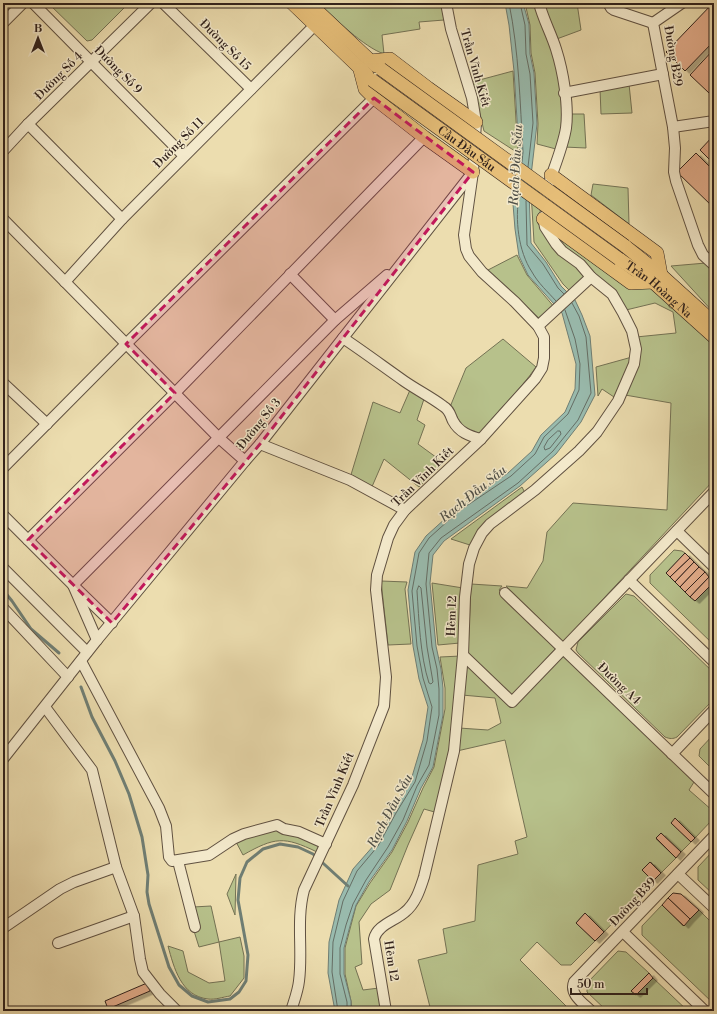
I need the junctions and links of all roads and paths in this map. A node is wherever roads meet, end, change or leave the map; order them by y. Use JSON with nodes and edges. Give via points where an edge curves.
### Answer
{"nodes":[{"id":1,"x":23,"y":3,"type":"edge"},
{"id":2,"x":33,"y":3,"type":"edge"},
{"id":3,"x":151,"y":3,"type":"edge"},
{"id":4,"x":163,"y":3,"type":"edge"},
{"id":5,"x":292,"y":3,"type":"edge"},
{"id":6,"x":309,"y":3,"type":"edge"},
{"id":7,"x":446,"y":3,"type":"edge"},
{"id":8,"x":539,"y":3,"type":"edge"},
{"id":9,"x":608,"y":3,"type":"edge"},
{"id":10,"x":682,"y":3,"type":"edge"},
{"id":11,"x":3,"y":23,"type":"edge"},
{"id":12,"x":653,"y":23,"type":"junction"},
{"id":13,"x":315,"y":25,"type":"junction"},
{"id":14,"x":370,"y":60,"type":"junction"},
{"id":15,"x":91,"y":62,"type":"junction"},
{"id":16,"x":360,"y":70,"type":"junction"},
{"id":17,"x":663,"y":74,"type":"junction"},
{"id":18,"x":377,"y":75,"type":"junction"},
{"id":19,"x":251,"y":90,"type":"junction"},
{"id":20,"x":564,"y":93,"type":"junction"},
{"id":21,"x":374,"y":98,"type":"junction"},
{"id":22,"x":714,"y":120,"type":"edge"},
{"id":23,"x":476,"y":122,"type":"junction"},
{"id":24,"x":28,"y":124,"type":"junction"},
{"id":25,"x":673,"y":127,"type":"junction"},
{"id":26,"x":424,"y":137,"type":"junction"},
{"id":27,"x":3,"y":151,"type":"edge"},
{"id":28,"x":184,"y":156,"type":"junction"},
{"id":29,"x":473,"y":172,"type":"junction"},
{"id":30,"x":551,"y":175,"type":"junction"},
{"id":31,"x":122,"y":219,"type":"junction"},
{"id":32,"x":543,"y":219,"type":"junction"},
{"id":33,"x":3,"y":220,"type":"edge"},
{"id":34,"x":625,"y":246,"type":"joint"},
{"id":35,"x":619,"y":259,"type":"joint"},
{"id":36,"x":405,"y":260,"type":"junction"},
{"id":37,"x":714,"y":266,"type":"edge"},
{"id":38,"x":290,"y":274,"type":"junction"},
{"id":39,"x":591,"y":277,"type":"junction"},
{"id":40,"x":657,"y":279,"type":"junction"},
{"id":41,"x":65,"y":282,"type":"junction"},
{"id":42,"x":336,"y":320,"type":"junction"},
{"id":43,"x":714,"y":323,"type":"edge"},
{"id":44,"x":538,"y":326,"type":"junction"},
{"id":45,"x":714,"y":337,"type":"edge"},
{"id":46,"x":344,"y":338,"type":"junction"},
{"id":47,"x":126,"y":344,"type":"junction"},
{"id":48,"x":3,"y":383,"type":"edge"},
{"id":49,"x":175,"y":393,"type":"junction"},
{"id":50,"x":47,"y":424,"type":"junction"},
{"id":51,"x":219,"y":438,"type":"junction"},
{"id":52,"x":481,"y":439,"type":"junction"},
{"id":53,"x":260,"y":444,"type":"junction"},
{"id":54,"x":245,"y":461,"type":"junction"},
{"id":55,"x":3,"y":468,"type":"edge"},
{"id":56,"x":714,"y":492,"type":"edge"},
{"id":57,"x":405,"y":510,"type":"junction"},
{"id":58,"x":3,"y":515,"type":"edge"},
{"id":59,"x":677,"y":531,"type":"junction"},
{"id":60,"x":28,"y":540,"type":"junction"},
{"id":61,"x":714,"y":567,"type":"edge"},
{"id":62,"x":3,"y":568,"type":"edge"},
{"id":63,"x":629,"y":580,"type":"junction"},
{"id":64,"x":73,"y":585,"type":"junction"},
{"id":65,"x":505,"y":592,"type":"dead end"},
{"id":66,"x":3,"y":608,"type":"edge"},
{"id":67,"x":112,"y":623,"type":"junction"},
{"id":68,"x":97,"y":640,"type":"junction"},
{"id":69,"x":563,"y":648,"type":"junction"},
{"id":70,"x":88,"y":652,"type":"junction"},
{"id":71,"x":463,"y":656,"type":"junction"},
{"id":72,"x":81,"y":661,"type":"junction"},
{"id":73,"x":714,"y":662,"type":"edge"},
{"id":74,"x":68,"y":677,"type":"junction"},
{"id":75,"x":45,"y":707,"type":"junction"},
{"id":76,"x":714,"y":710,"type":"edge"},
{"id":77,"x":672,"y":754,"type":"junction"},
{"id":78,"x":3,"y":759,"type":"edge"},
{"id":79,"x":714,"y":794,"type":"edge"},
{"id":80,"x":714,"y":836,"type":"edge"},
{"id":81,"x":325,"y":848,"type":"junction"},
{"id":82,"x":178,"y":861,"type":"junction"},
{"id":83,"x":116,"y":867,"type":"junction"},
{"id":84,"x":678,"y":874,"type":"junction"},
{"id":85,"x":714,"y":908,"type":"edge"},
{"id":86,"x":134,"y":916,"type":"junction"},
{"id":87,"x":195,"y":927,"type":"dead end"},
{"id":88,"x":3,"y":928,"type":"edge"},
{"id":89,"x":623,"y":932,"type":"junction"},
{"id":90,"x":58,"y":942,"type":"dead end"},
{"id":91,"x":177,"y":1011,"type":"edge"},
{"id":92,"x":291,"y":1011,"type":"edge"},
{"id":93,"x":386,"y":1011,"type":"edge"},
{"id":94,"x":591,"y":1011,"type":"edge"},
{"id":95,"x":705,"y":1011,"type":"edge"}],
"edges":[{"from":1,"to":11,"type":"street"},
{"from":2,"to":15,"type":"street","name":"Đường Số 9"},
{"from":3,"to":15,"type":"street","name":"Đường Số 4"},
{"from":4,"to":19,"type":"street","name":"Đường Số 15"},
{"from":5,"to":13,"type":"main road"},
{"from":6,"to":14,"type":"main road"},
{"from":7,"to":23,"type":"street","name":"Trần Vĩnh Kiết","via":[[450,29],[472,98]]},
{"from":8,"to":20,"type":"street","via":[[556,47]]},
{"from":9,"to":12,"type":"street","via":[[614,10]]},
{"from":10,"to":12,"type":"street","name":"Đường B29"},
{"from":12,"to":17,"type":"street","name":"Đường B29"},
{"from":13,"to":16,"type":"main road"},
{"from":13,"to":19,"type":"street","name":"Đường Số 11"},
{"from":14,"to":18,"type":"main road"},
{"from":14,"to":23,"type":"main road","via":[[390,59]]},
{"from":15,"to":24,"type":"street","name":"Đường Số 4"},
{"from":15,"to":28,"type":"street","name":"Đường Số 9"},
{"from":16,"to":18,"type":"main road"},
{"from":16,"to":21,"type":"main road","via":[[365,89]]},
{"from":17,"to":20,"type":"street"},
{"from":17,"to":25,"type":"street","name":"Đường B29"},
{"from":18,"to":34,"type":"main road","name":"Cầu Đầu Sấu","bridge":true},
{"from":18,"to":35,"type":"main road","name":"Cầu Đầu Sấu","bridge":true},
{"from":19,"to":28,"type":"street","name":"Đường Số 11"},
{"from":20,"to":30,"type":"street","via":[[566,129]]},
{"from":21,"to":26,"type":"main road"},
{"from":21,"to":47,"type":"street"},
{"from":22,"to":25,"type":"street"},
{"from":23,"to":29,"type":"street","name":"Trần Vĩnh Kiết"},
{"from":24,"to":27,"type":"street","name":"Đường Số 4"},
{"from":24,"to":31,"type":"street"},
{"from":25,"to":37,"type":"street","name":"Đường B29","via":[[676,182],[698,245],[703,255]]},
{"from":26,"to":29,"type":"main road"},
{"from":26,"to":38,"type":"street"},
{"from":28,"to":31,"type":"street","name":"Đường Số 11"},
{"from":29,"to":36,"type":"street","name":"Đường Số 3"},
{"from":29,"to":44,"type":"street","name":"Trần Vĩnh Kiết","via":[[464,235],[466,249],[482,272]]},
{"from":30,"to":32,"type":"street","via":[[543,202]]},
{"from":30,"to":40,"type":"main road","via":[[657,253]]},
{"from":31,"to":41,"type":"street","name":"Đường Số 11"},
{"from":32,"to":39,"type":"street","name":"Hẻm 12","via":[[548,233],[556,244]]},
{"from":32,"to":40,"type":"main road","via":[[631,283]]},
{"from":33,"to":41,"type":"street","name":"Đường Số 3"},
{"from":34,"to":40,"type":"main road","name":"Trần Hoàng Na"},
{"from":35,"to":40,"type":"main road","name":"Trần Hoàng Na"},
{"from":36,"to":42,"type":"street"},
{"from":36,"to":46,"type":"street","name":"Đường Số 3"},
{"from":38,"to":42,"type":"street"},
{"from":38,"to":49,"type":"street"},
{"from":39,"to":44,"type":"street"},
{"from":39,"to":71,"type":"street","name":"Hẻm 12","via":[[612,294],[624,313],[636,349],[634,364],[618,401],[597,432],[535,490],[482,533],[469,564]]},
{"from":40,"to":43,"type":"main road","name":"Trần Hoàng Na"},
{"from":40,"to":45,"type":"main road","name":"Trần Hoàng Na"},
{"from":41,"to":47,"type":"street","name":"Đường Số 3"},
{"from":42,"to":51,"type":"street"},
{"from":44,"to":52,"type":"street","name":"Trần Vĩnh Kiết","via":[[544,337],[542,368]]},
{"from":46,"to":52,"type":"street","via":[[444,407],[463,432]]},
{"from":46,"to":53,"type":"street","name":"Đường Số 3"},
{"from":47,"to":49,"type":"street","name":"Đường Số 3"},
{"from":47,"to":50,"type":"street"},
{"from":48,"to":50,"type":"street"},
{"from":49,"to":51,"type":"street","name":"Đường Số 3"},
{"from":49,"to":60,"type":"street"},
{"from":50,"to":55,"type":"street"},
{"from":51,"to":54,"type":"street","name":"Đường Số 3"},
{"from":51,"to":64,"type":"street"},
{"from":52,"to":57,"type":"street","name":"Trần Vĩnh Kiết"},
{"from":53,"to":54,"type":"street","name":"Đường Số 3"},
{"from":53,"to":57,"type":"street","via":[[350,480]]},
{"from":54,"to":67,"type":"street"},
{"from":56,"to":59,"type":"street"},
{"from":57,"to":81,"type":"street","name":"Trần Vĩnh Kiết","via":[[388,538],[377,575],[376,590],[386,677],[384,706]]},
{"from":58,"to":60,"type":"street"},
{"from":59,"to":61,"type":"street"},
{"from":59,"to":63,"type":"street"},
{"from":60,"to":64,"type":"street"},
{"from":62,"to":70,"type":"street"},
{"from":63,"to":69,"type":"street"},
{"from":63,"to":73,"type":"street"},
{"from":64,"to":67,"type":"street"},
{"from":64,"to":68,"type":"street"},
{"from":65,"to":69,"type":"street","name":"Đường A4"},
{"from":66,"to":74,"type":"street"},
{"from":67,"to":68,"type":"street"},
{"from":68,"to":70,"type":"street"},
{"from":69,"to":71,"type":"street","via":[[512,702]]},
{"from":69,"to":77,"type":"street","name":"Đường A4"},
{"from":70,"to":72,"type":"street"},
{"from":71,"to":93,"type":"street","name":"Hẻm 12","via":[[454,751],[422,886],[406,912],[375,933]]},
{"from":72,"to":74,"type":"street"},
{"from":72,"to":82,"type":"street","via":[[159,808],[166,826],[169,857],[172,861]]},
{"from":74,"to":75,"type":"street"},
{"from":75,"to":78,"type":"street"},
{"from":75,"to":83,"type":"street","via":[[92,770]]},
{"from":76,"to":77,"type":"street"},
{"from":77,"to":79,"type":"street","name":"Đường A4"},
{"from":80,"to":84,"type":"street","name":"Đường B39"},
{"from":81,"to":82,"type":"street","via":[[299,832],[277,825],[233,838],[209,855]]},
{"from":81,"to":92,"type":"street","name":"Trần Vĩnh Kiết","via":[[301,901],[299,982]]},
{"from":82,"to":87,"type":"street"},
{"from":83,"to":86,"type":"street"},
{"from":83,"to":88,"type":"street","via":[[60,889]]},
{"from":84,"to":85,"type":"street"},
{"from":84,"to":89,"type":"street","name":"Đường B39"},
{"from":86,"to":90,"type":"street"},
{"from":86,"to":91,"type":"street","via":[[143,972]]},
{"from":89,"to":94,"type":"street","name":"Đường B39","via":[[574,982],[574,994]]},
{"from":89,"to":95,"type":"street"}]}
